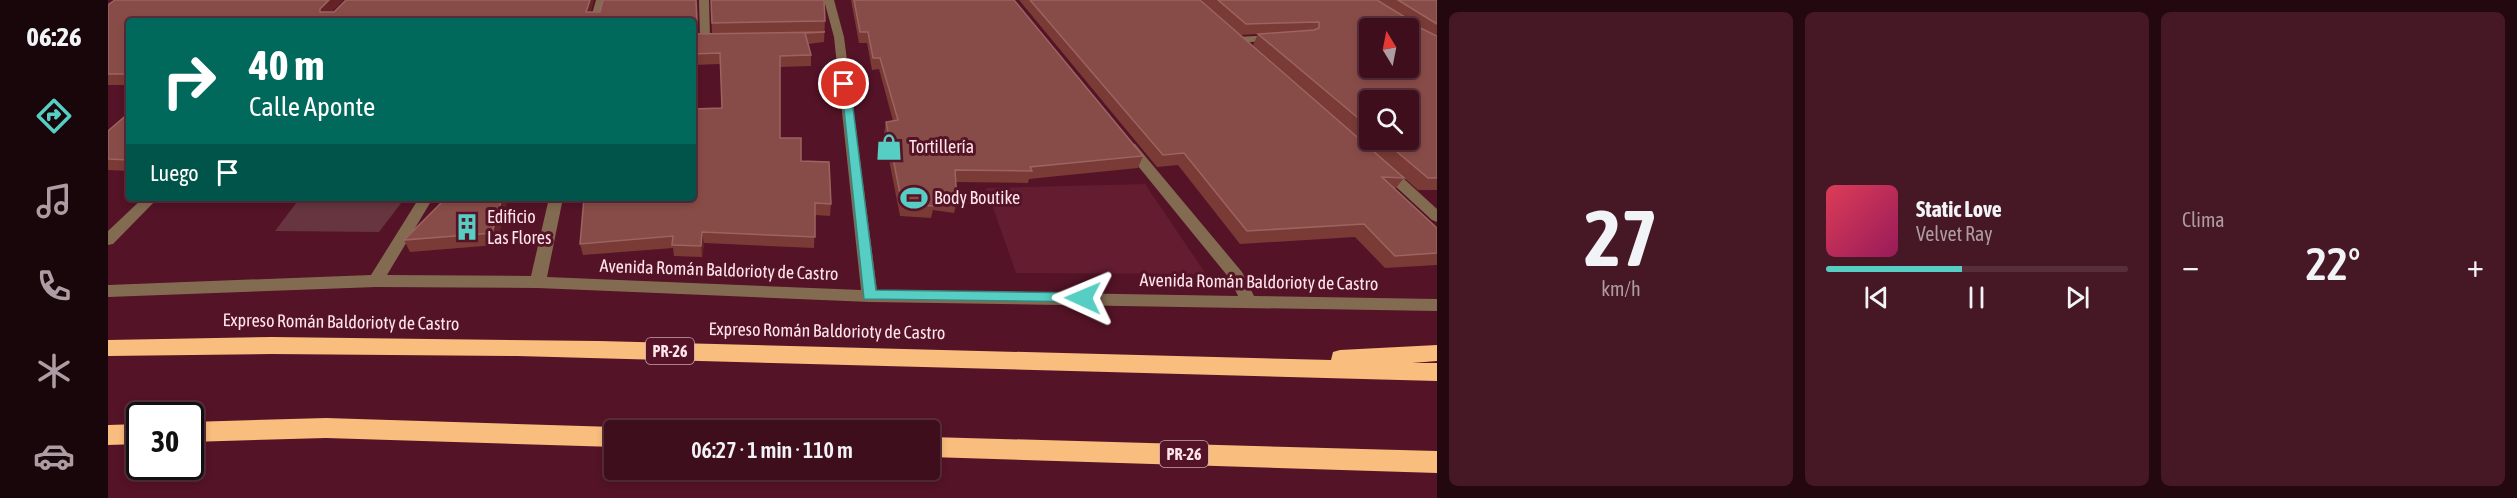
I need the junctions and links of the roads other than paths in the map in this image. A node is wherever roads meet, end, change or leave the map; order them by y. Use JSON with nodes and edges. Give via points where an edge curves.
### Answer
{"nodes":[{"id":1,"x":601,"y":0,"type":"edge"},
{"id":2,"x":704,"y":0,"type":"edge"},
{"id":3,"x":829,"y":0,"type":"edge"},
{"id":4,"x":596,"y":18,"type":"edge"},
{"id":5,"x":1284,"y":38,"type":"edge"},
{"id":6,"x":704,"y":39,"type":"edge"},
{"id":7,"x":1256,"y":56,"type":"edge"},
{"id":8,"x":1123,"y":138,"type":"edge"},
{"id":9,"x":1378,"y":164,"type":"edge"},
{"id":10,"x":148,"y":201,"type":"edge"},
{"id":11,"x":424,"y":201,"type":"edge"},
{"id":12,"x":555,"y":201,"type":"edge"},
{"id":13,"x":1437,"y":217,"type":"edge"},
{"id":14,"x":108,"y":240,"type":"edge"},
{"id":15,"x":376,"y":281,"type":"junction"},
{"id":16,"x":538,"y":282,"type":"junction"},
{"id":17,"x":108,"y":291,"type":"edge"},
{"id":18,"x":870,"y":296,"type":"junction"},
{"id":19,"x":1249,"y":301,"type":"junction"},
{"id":20,"x":1437,"y":306,"type":"edge"},
{"id":21,"x":108,"y":348,"type":"edge"},
{"id":22,"x":1437,"y":353,"type":"edge"},
{"id":23,"x":1233,"y":365,"type":"junction"},
{"id":24,"x":1437,"y":372,"type":"edge"},
{"id":25,"x":204,"y":432,"type":"edge"},
{"id":26,"x":126,"y":434,"type":"edge"},
{"id":27,"x":108,"y":435,"type":"edge"},
{"id":28,"x":604,"y":437,"type":"edge"},
{"id":29,"x":940,"y":447,"type":"edge"},
{"id":30,"x":1437,"y":462,"type":"edge"}],
"edges":[{"from":1,"to":4,"type":"street"},
{"from":2,"to":6,"type":"street"},
{"from":3,"to":18,"type":"street"},
{"from":5,"to":7,"type":"street","via":[[1234,37]]},
{"from":8,"to":19,"type":"street","via":[[1236,276]]},
{"from":9,"to":13,"type":"street"},
{"from":10,"to":14,"type":"street"},
{"from":11,"to":15,"type":"street"},
{"from":12,"to":16,"type":"street"},
{"from":15,"to":16,"type":"street","name":"Avenida Román Baldorioty de Castro"},
{"from":15,"to":17,"type":"street","name":"Avenida Román Baldorioty de Castro"},
{"from":16,"to":18,"type":"street","name":"Avenida Román Baldorioty de Castro"},
{"from":18,"to":19,"type":"street","name":"Avenida Román Baldorioty de Castro"},
{"from":19,"to":20,"type":"street","name":"Avenida Román Baldorioty de Castro"},
{"from":21,"to":23,"type":"highway","name":"Expreso Román Baldorioty de Castro","number":"PR-26","via":[[245,344]]},
{"from":22,"to":23,"type":"highway"},
{"from":23,"to":24,"type":"highway","name":"Expreso Román Baldorioty de Castro","number":"PR-26"},
{"from":25,"to":28,"type":"highway","via":[[326,428]]},
{"from":26,"to":27,"type":"highway"},
{"from":29,"to":30,"type":"highway","number":"PR-26"}]}
